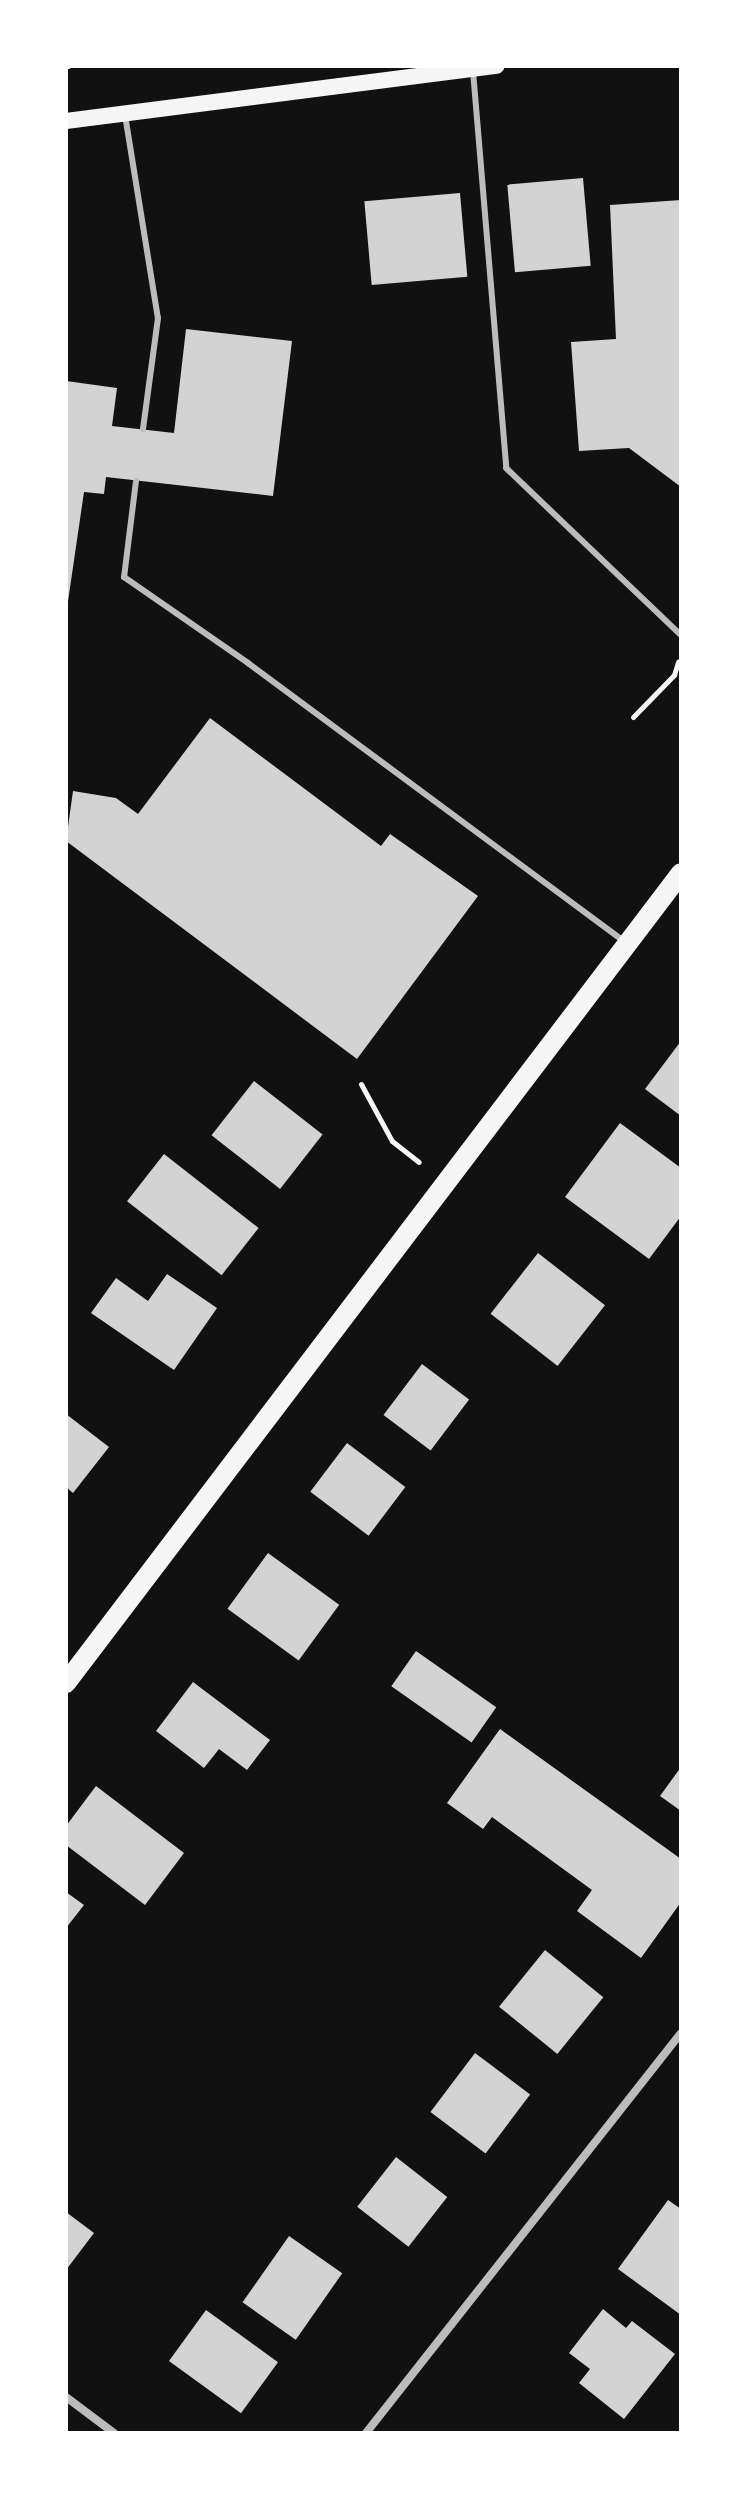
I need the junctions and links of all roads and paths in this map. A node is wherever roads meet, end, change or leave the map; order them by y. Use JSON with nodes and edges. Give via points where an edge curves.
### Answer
{"nodes":[{"id":1,"x":497,"y":66,"type":"edge"},
{"id":2,"x":473,"y":68,"type":"junction"},
{"id":3,"x":125,"y":115,"type":"junction"},
{"id":4,"x":66,"y":121,"type":"edge"},
{"id":5,"x":143,"y":429,"type":"dead end"},
{"id":6,"x":136,"y":481,"type":"dead end"},
{"id":7,"x":681,"y":635,"type":"edge"},
{"id":8,"x":681,"y":653,"type":"edge"},
{"id":9,"x":633,"y":717,"type":"dead end"},
{"id":10,"x":681,"y":873,"type":"edge"},
{"id":11,"x":628,"y":944,"type":"junction"},
{"id":12,"x":361,"y":1084,"type":"dead end"},
{"id":13,"x":446,"y":1182,"type":"junction"},
{"id":14,"x":66,"y":1683,"type":"edge"},
{"id":15,"x":681,"y":2033,"type":"edge"},
{"id":16,"x":66,"y":2397,"type":"edge"},
{"id":17,"x":114,"y":2433,"type":"edge"},
{"id":18,"x":366,"y":2433,"type":"edge"}],
"edges":[{"from":1,"to":2,"type":"main road"},
{"from":2,"to":3,"type":"main road"},
{"from":2,"to":7,"type":"lane","via":[[506,468]]},
{"from":3,"to":4,"type":"main road"},
{"from":3,"to":5,"type":"lane","via":[[158,318]]},
{"from":6,"to":11,"type":"lane","via":[[124,577]]},
{"from":8,"to":9,"type":"path","via":[[674,675]]},
{"from":10,"to":11,"type":"main road"},
{"from":11,"to":13,"type":"main road"},
{"from":12,"to":13,"type":"path","via":[[392,1141]]},
{"from":13,"to":14,"type":"main road"},
{"from":15,"to":18,"type":"street"},
{"from":16,"to":17,"type":"street"}]}
